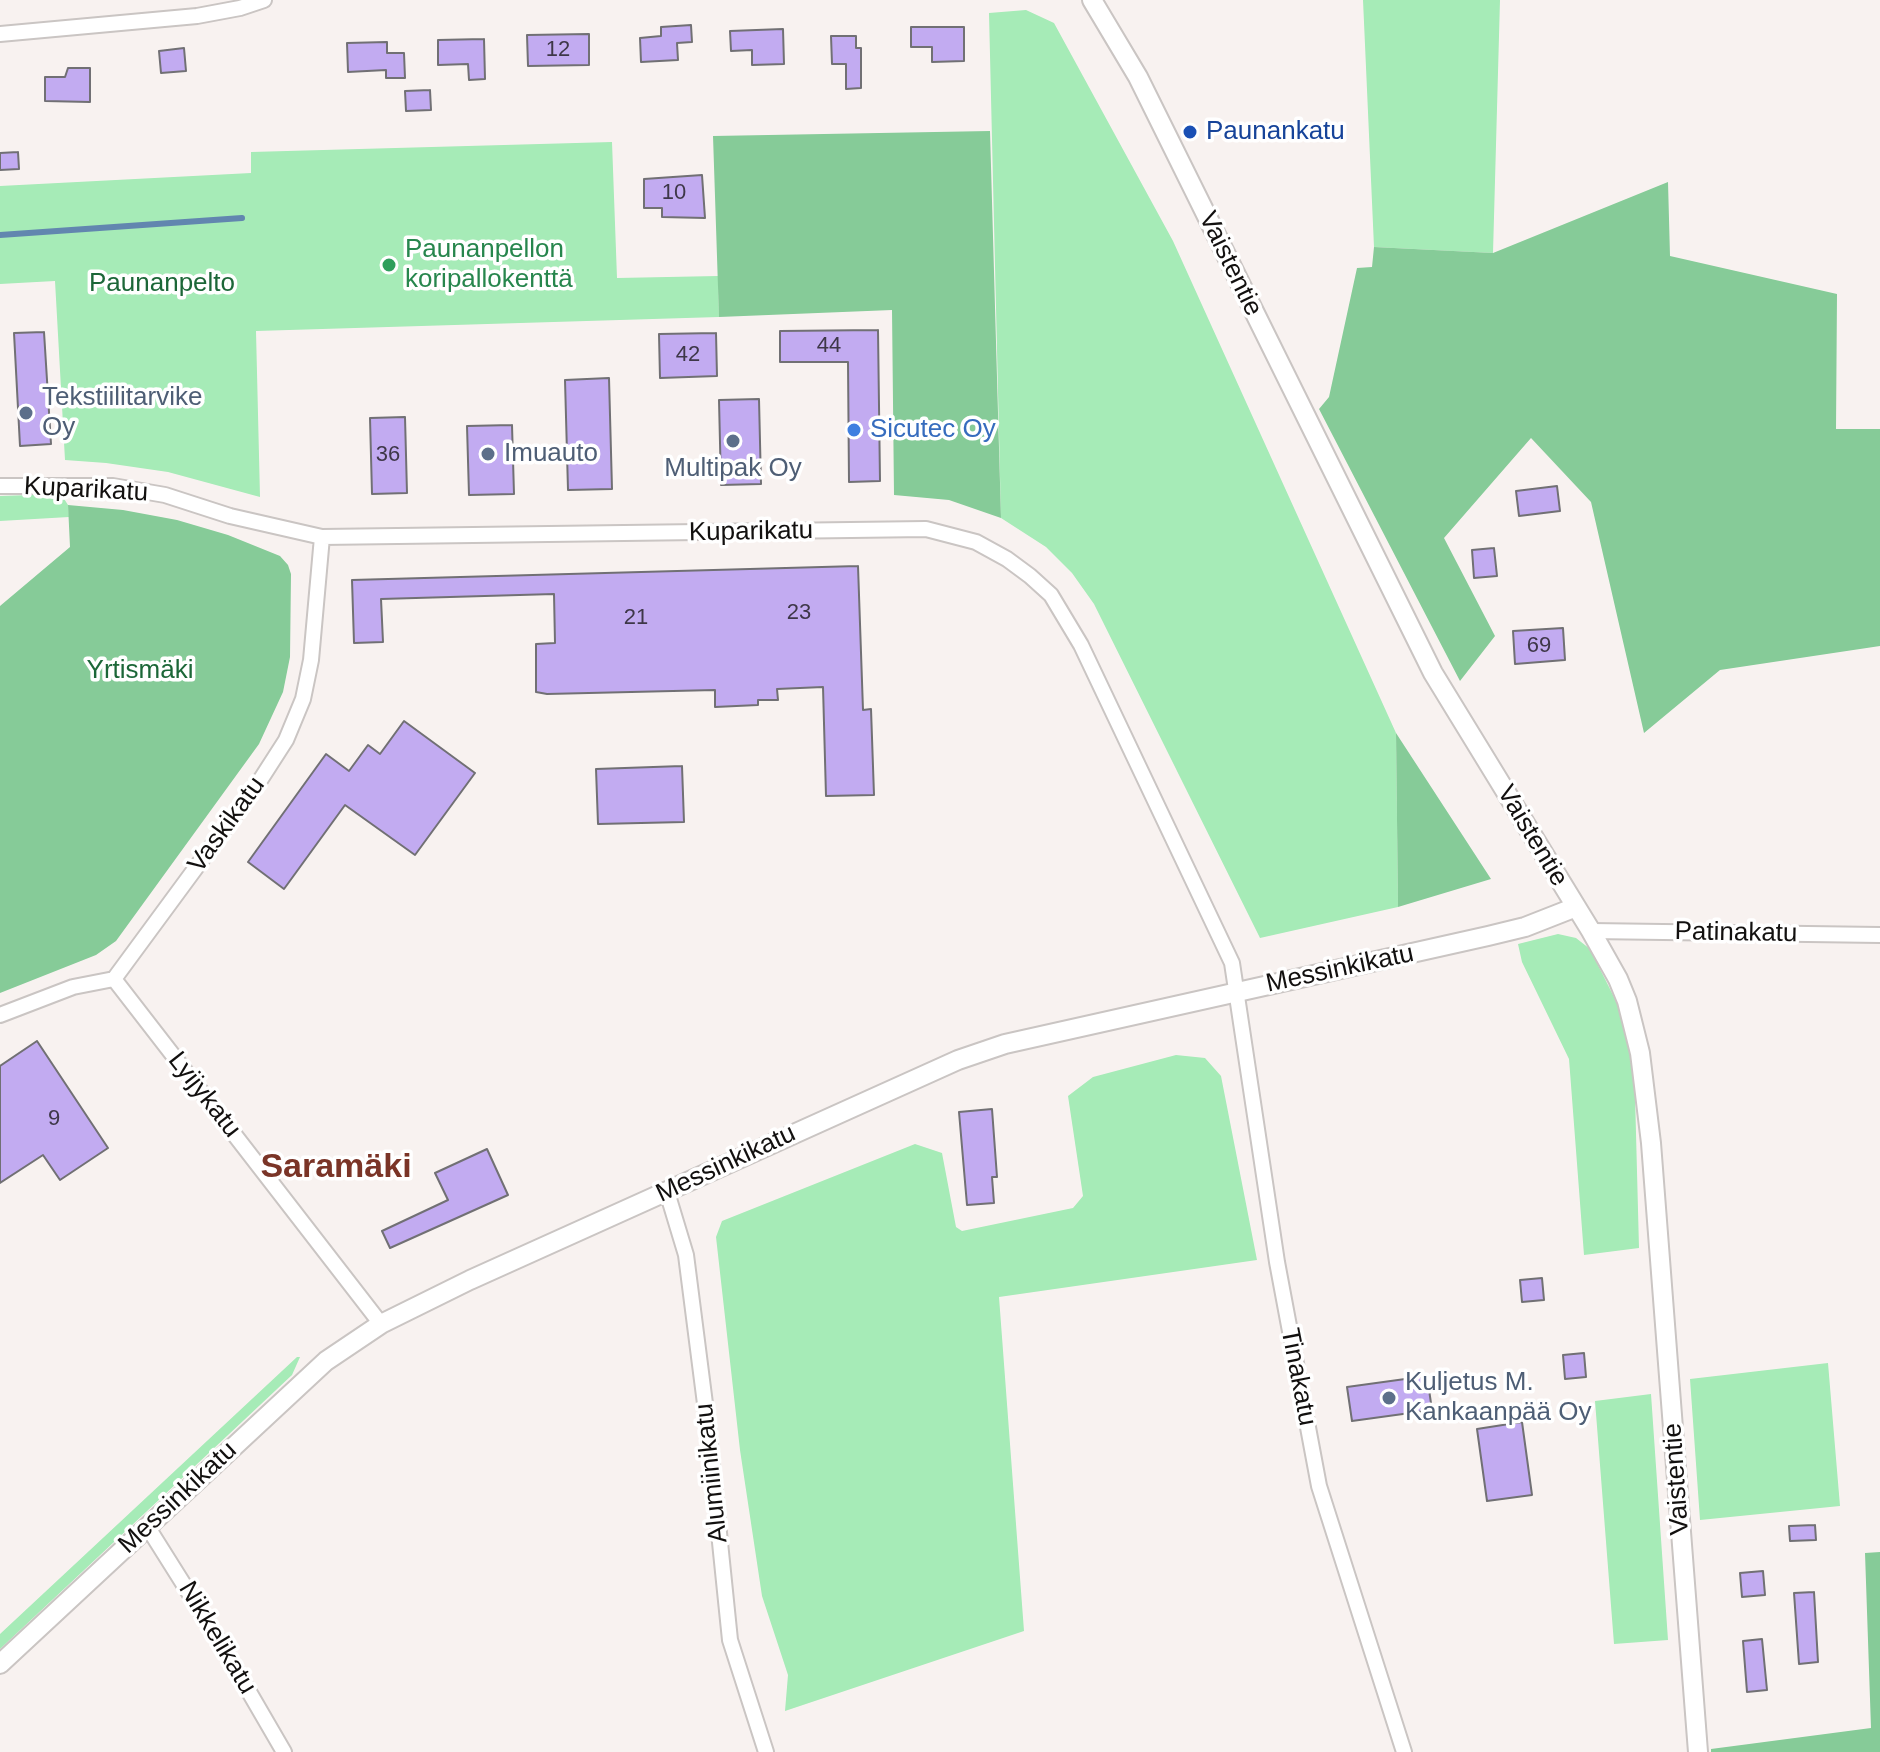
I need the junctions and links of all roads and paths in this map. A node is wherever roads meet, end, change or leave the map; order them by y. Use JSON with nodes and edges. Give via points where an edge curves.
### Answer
{"nodes":[{"id":1,"x":264,"y":0,"type":"edge"},
{"id":2,"x":1092,"y":0,"type":"edge"},
{"id":3,"x":0,"y":34,"type":"edge"},
{"id":4,"x":0,"y":486,"type":"edge"},
{"id":5,"x":322,"y":537,"type":"junction"},
{"id":6,"x":1576,"y":907,"type":"junction"},
{"id":7,"x":1591,"y":931,"type":"junction"},
{"id":8,"x":1880,"y":935,"type":"edge"},
{"id":9,"x":114,"y":979,"type":"junction"},
{"id":10,"x":1237,"y":991,"type":"junction"},
{"id":11,"x":0,"y":1015,"type":"edge"},
{"id":12,"x":667,"y":1192,"type":"junction"},
{"id":13,"x":381,"y":1324,"type":"junction"},
{"id":14,"x":147,"y":1526,"type":"junction"},
{"id":15,"x":0,"y":1664,"type":"edge"},
{"id":16,"x":284,"y":1752,"type":"edge"},
{"id":17,"x":766,"y":1752,"type":"edge"},
{"id":18,"x":1404,"y":1752,"type":"edge"},
{"id":19,"x":1698,"y":1752,"type":"edge"}],
"edges":[{"from":1,"to":3,"type":"street","via":[[197,16]]},
{"from":2,"to":6,"type":"street","name":"Vaistentie","via":[[1138,77],[1433,673]]},
{"from":4,"to":5,"type":"street","name":"Kuparikatu","via":[[113,486]]},
{"from":5,"to":9,"type":"street","name":"Vaskikatu","via":[[311,660],[286,740]]},
{"from":5,"to":10,"type":"street","name":"Kuparikatu","via":[[926,529],[976,542],[1030,576],[1068,621],[1232,963]]},
{"from":6,"to":7,"type":"street","name":"Vaistentie"},
{"from":6,"to":10,"type":"street","name":"Messinkikatu","via":[[1525,927]]},
{"from":7,"to":8,"type":"street","name":"Patinakatu"},
{"from":7,"to":19,"type":"street","name":"Vaistentie","via":[[1623,990],[1640,1053]]},
{"from":9,"to":11,"type":"street","via":[[73,987]]},
{"from":9,"to":13,"type":"street","name":"Lyijykatu"},
{"from":10,"to":12,"type":"street","name":"Messinkikatu","via":[[1005,1044],[958,1060]]},
{"from":10,"to":18,"type":"street","name":"Tinakatu","via":[[1277,1262],[1319,1486]]},
{"from":12,"to":13,"type":"street","name":"Messinkikatu"},
{"from":12,"to":17,"type":"street","name":"Alumiinikatu","via":[[686,1255],[730,1640]]},
{"from":13,"to":14,"type":"street","name":"Messinkikatu","via":[[326,1361]]},
{"from":14,"to":15,"type":"street","name":"Messinkikatu"},
{"from":14,"to":16,"type":"street","name":"Nikkelikatu"}]}
